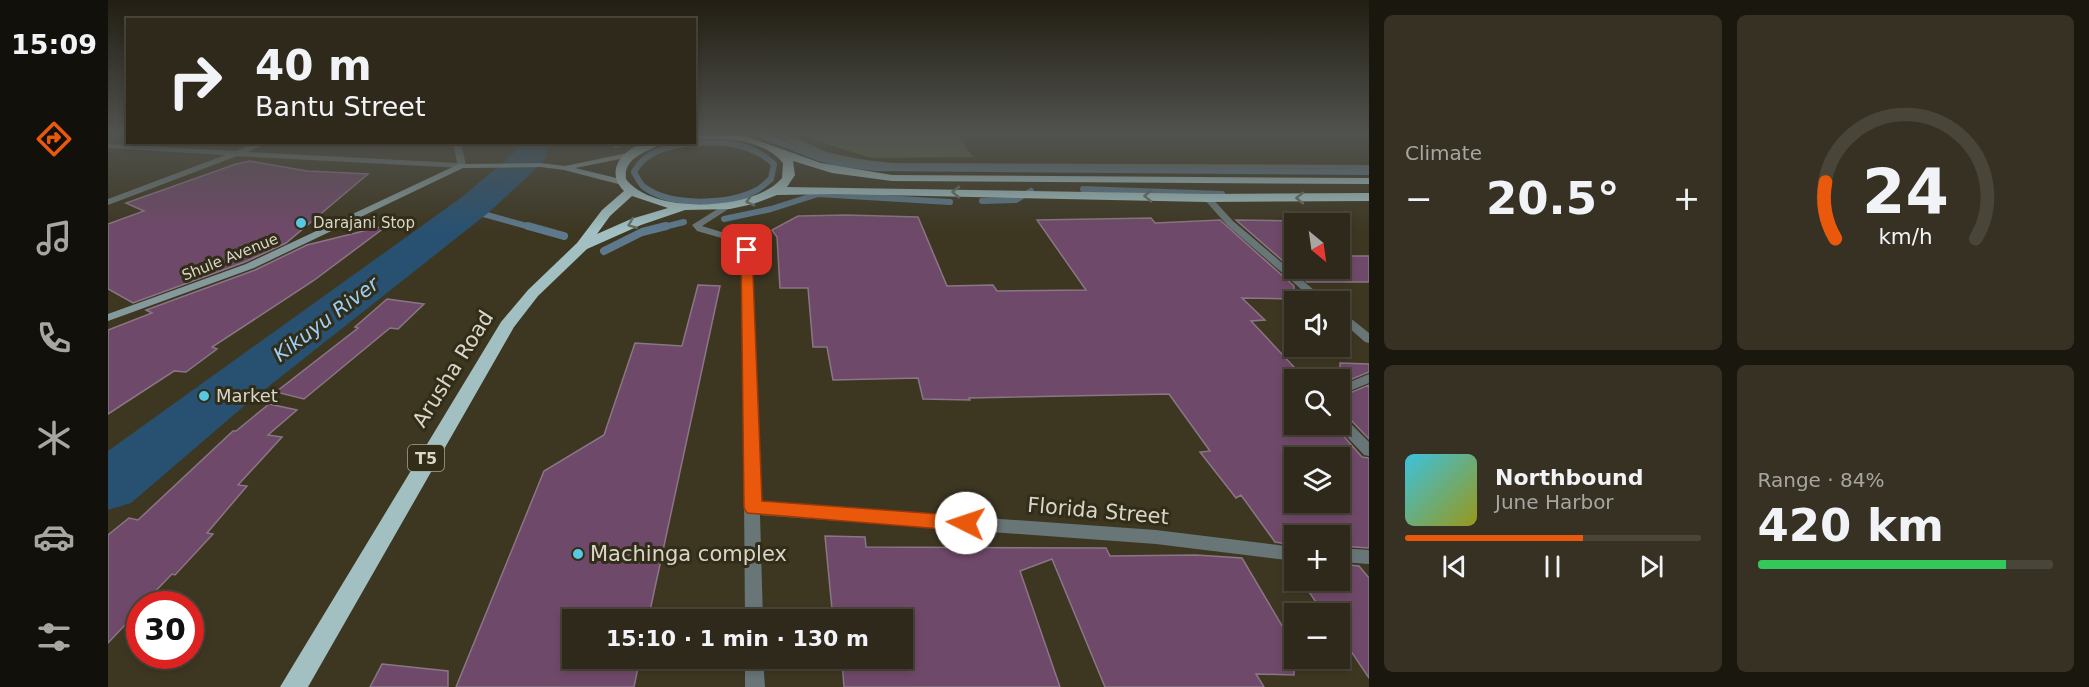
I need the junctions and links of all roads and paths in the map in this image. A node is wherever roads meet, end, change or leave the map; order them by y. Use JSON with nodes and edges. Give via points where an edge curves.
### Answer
{"nodes":[{"id":1,"x":198,"y":167,"type":"edge"},
{"id":2,"x":460,"y":167,"type":"edge"},
{"id":3,"x":557,"y":167,"type":"edge"},
{"id":4,"x":569,"y":167,"type":"edge"},
{"id":5,"x":621,"y":167,"type":"edge"},
{"id":6,"x":790,"y":167,"type":"edge"},
{"id":7,"x":821,"y":167,"type":"edge"},
{"id":8,"x":564,"y":168,"type":"junction"},
{"id":9,"x":1369,"y":181,"type":"edge"},
{"id":10,"x":626,"y":187,"type":"junction"},
{"id":11,"x":776,"y":191,"type":"junction"},
{"id":12,"x":1369,"y":197,"type":"edge"},
{"id":13,"x":1207,"y":198,"type":"junction"},
{"id":14,"x":108,"y":202,"type":"edge"},
{"id":15,"x":727,"y":206,"type":"junction"},
{"id":16,"x":685,"y":207,"type":"junction"},
{"id":17,"x":582,"y":246,"type":"junction"},
{"id":18,"x":1310,"y":291,"type":"edge"},
{"id":19,"x":108,"y":318,"type":"edge"},
{"id":20,"x":1350,"y":323,"type":"edge"},
{"id":21,"x":1369,"y":339,"type":"edge"},
{"id":22,"x":1369,"y":378,"type":"edge"},
{"id":23,"x":1350,"y":387,"type":"edge"},
{"id":24,"x":1350,"y":431,"type":"edge"},
{"id":25,"x":1369,"y":451,"type":"edge"},
{"id":26,"x":753,"y":508,"type":"junction"},
{"id":27,"x":1284,"y":553,"type":"edge"},
{"id":28,"x":1350,"y":556,"type":"edge"},
{"id":29,"x":1369,"y":557,"type":"edge"},
{"id":30,"x":754,"y":609,"type":"edge"},
{"id":31,"x":754,"y":669,"type":"edge"},
{"id":32,"x":293,"y":687,"type":"edge"},
{"id":33,"x":755,"y":687,"type":"edge"}],
"edges":[{"from":1,"to":14,"type":"street"},
{"from":2,"to":19,"type":"main road","name":"Shule Avenue","via":[[260,262]]},
{"from":3,"to":8,"type":"main road","name":"Shule Avenue"},
{"from":4,"to":8,"type":"main road","name":"Shule Avenue"},
{"from":5,"to":10,"type":"highway"},
{"from":6,"to":11,"type":"highway","via":[[786,182]]},
{"from":7,"to":9,"type":"highway","via":[[892,178]]},
{"from":8,"to":10,"type":"main road","name":"Shule Avenue"},
{"from":10,"to":16,"type":"highway","number":"T5","via":[[663,204]]},
{"from":10,"to":17,"type":"highway","number":"T5"},
{"from":13,"to":11,"type":"highway","one_way":true},
{"from":11,"to":15,"type":"highway","number":"T5","one_way":true},
{"from":12,"to":13,"type":"highway","one_way":true},
{"from":13,"to":18,"type":"street","via":[[1230,223]]},
{"from":15,"to":16,"type":"highway","number":"T5"},
{"from":15,"to":26,"type":"street","via":[[697,225],[700,230],[735,239],[747,250]]},
{"from":16,"to":17,"type":"highway","number":"T5","one_way":true,"via":[[636,222]]},
{"from":17,"to":32,"type":"highway","name":"Arusha Road","number":"T5","via":[[533,293],[507,325]]},
{"from":20,"to":21,"type":"street"},
{"from":22,"to":23,"type":"street"},
{"from":24,"to":25,"type":"street"},
{"from":26,"to":27,"type":"street","name":"Florida Street","via":[[1156,537]]},
{"from":26,"to":30,"type":"street"},
{"from":28,"to":29,"type":"street"},
{"from":31,"to":33,"type":"street"}]}
